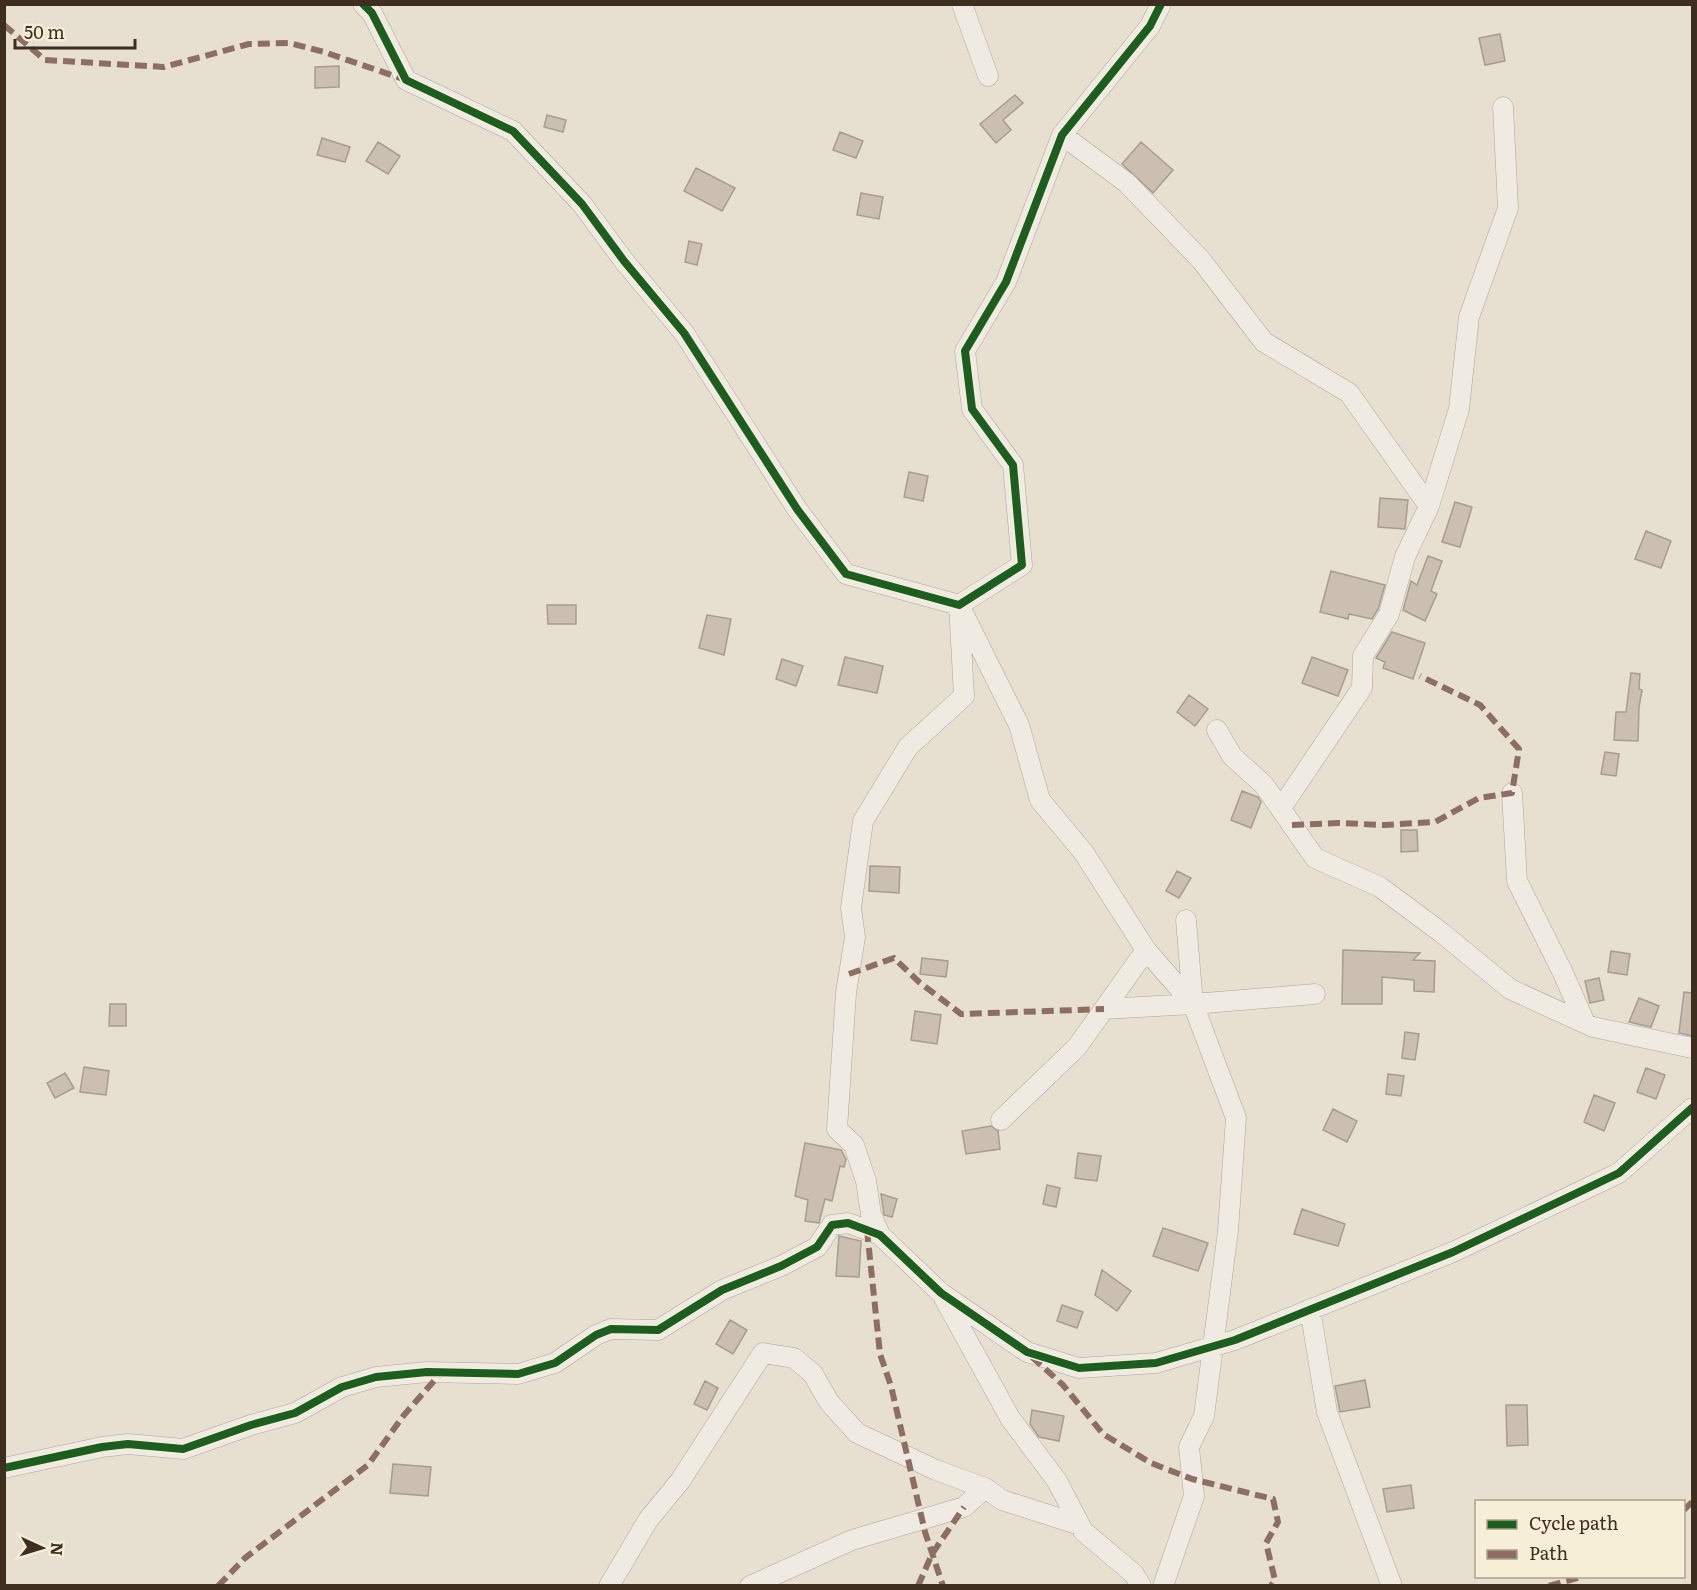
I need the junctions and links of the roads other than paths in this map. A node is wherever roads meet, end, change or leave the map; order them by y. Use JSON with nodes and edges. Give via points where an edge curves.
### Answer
{"nodes":[{"id":1,"x":363,"y":4,"type":"edge"},
{"id":2,"x":962,"y":4,"type":"edge"},
{"id":3,"x":1161,"y":4,"type":"edge"},
{"id":4,"x":988,"y":76,"type":"dead end"},
{"id":5,"x":1503,"y":107,"type":"dead end"},
{"id":6,"x":1062,"y":135,"type":"junction"},
{"id":7,"x":1429,"y":506,"type":"junction"},
{"id":8,"x":959,"y":605,"type":"junction"},
{"id":9,"x":1217,"y":730,"type":"dead end"},
{"id":10,"x":1512,"y":794,"type":"dead end"},
{"id":11,"x":1281,"y":808,"type":"junction"},
{"id":12,"x":1186,"y":920,"type":"dead end"},
{"id":13,"x":1146,"y":950,"type":"junction"},
{"id":14,"x":1315,"y":994,"type":"dead end"},
{"id":15,"x":1193,"y":1004,"type":"junction"},
{"id":16,"x":1104,"y":1009,"type":"junction"},
{"id":17,"x":1585,"y":1023,"type":"junction"},
{"id":18,"x":1692,"y":1048,"type":"edge"},
{"id":19,"x":1692,"y":1108,"type":"edge"},
{"id":20,"x":1001,"y":1119,"type":"dead end"},
{"id":21,"x":880,"y":1235,"type":"junction"},
{"id":22,"x":941,"y":1293,"type":"junction"},
{"id":23,"x":1310,"y":1309,"type":"junction"},
{"id":24,"x":1213,"y":1347,"type":"junction"},
{"id":25,"x":4,"y":1468,"type":"edge"},
{"id":26,"x":985,"y":1488,"type":"junction"},
{"id":27,"x":1080,"y":1525,"type":"junction"},
{"id":28,"x":609,"y":1586,"type":"edge"},
{"id":29,"x":750,"y":1586,"type":"edge"},
{"id":30,"x":1141,"y":1586,"type":"edge"},
{"id":31,"x":1163,"y":1586,"type":"edge"},
{"id":32,"x":1392,"y":1586,"type":"edge"}],
"edges":[{"from":1,"to":8,"type":"street","via":[[372,13],[406,80],[513,131],[582,204],[684,333],[796,509],[846,574]]},
{"from":2,"to":4,"type":"street"},
{"from":3,"to":6,"type":"street","via":[[1150,26]]},
{"from":5,"to":7,"type":"street","via":[[1508,208],[1469,317],[1459,409]]},
{"from":6,"to":7,"type":"street","via":[[1127,183],[1201,260],[1264,342],[1349,393]]},
{"from":6,"to":8,"type":"street","via":[[1006,282],[965,351],[972,409],[1013,465],[1022,565]]},
{"from":7,"to":11,"type":"street","via":[[1405,557],[1389,614],[1364,656],[1362,688]]},
{"from":8,"to":13,"type":"street","via":[[1019,725],[1040,800],[1084,853]]},
{"from":8,"to":21,"type":"street","via":[[964,696],[908,747],[863,821],[850,908],[855,937],[846,993],[837,1129],[854,1145]]},
{"from":9,"to":11,"type":"street","via":[[1232,756],[1264,785]]},
{"from":10,"to":17,"type":"street","via":[[1517,880]]},
{"from":11,"to":17,"type":"street","via":[[1315,858],[1380,887],[1510,988]]},
{"from":12,"to":15,"type":"street"},
{"from":13,"to":15,"type":"street"},
{"from":13,"to":16,"type":"street"},
{"from":14,"to":15,"type":"street"},
{"from":15,"to":16,"type":"street"},
{"from":15,"to":24,"type":"street","via":[[1236,1118],[1228,1231]]},
{"from":16,"to":20,"type":"street","via":[[1077,1047]]},
{"from":17,"to":18,"type":"street"},
{"from":19,"to":23,"type":"street","via":[[1619,1173],[1453,1252]]},
{"from":21,"to":22,"type":"street"},
{"from":21,"to":25,"type":"street","via":[[848,1223],[832,1225],[817,1247],[722,1290],[658,1330],[611,1329],[555,1362],[518,1374],[427,1372],[376,1377],[342,1387],[295,1413],[183,1449],[128,1444]]},
{"from":22,"to":24,"type":"street","via":[[1028,1352],[1079,1368],[1156,1363]]},
{"from":22,"to":27,"type":"street","via":[[1010,1418],[1057,1482]]},
{"from":23,"to":24,"type":"street"},
{"from":23,"to":32,"type":"street","via":[[1327,1412]]},
{"from":24,"to":31,"type":"street","via":[[1204,1416],[1189,1447],[1194,1496]]},
{"from":26,"to":27,"type":"street","via":[[1002,1500]]},
{"from":26,"to":28,"type":"street","via":[[857,1433],[829,1402],[813,1374],[794,1358],[763,1353],[680,1481],[648,1520]]},
{"from":26,"to":29,"type":"street","via":[[964,1507],[852,1540]]},
{"from":27,"to":30,"type":"street","via":[[1134,1574]]}]}
